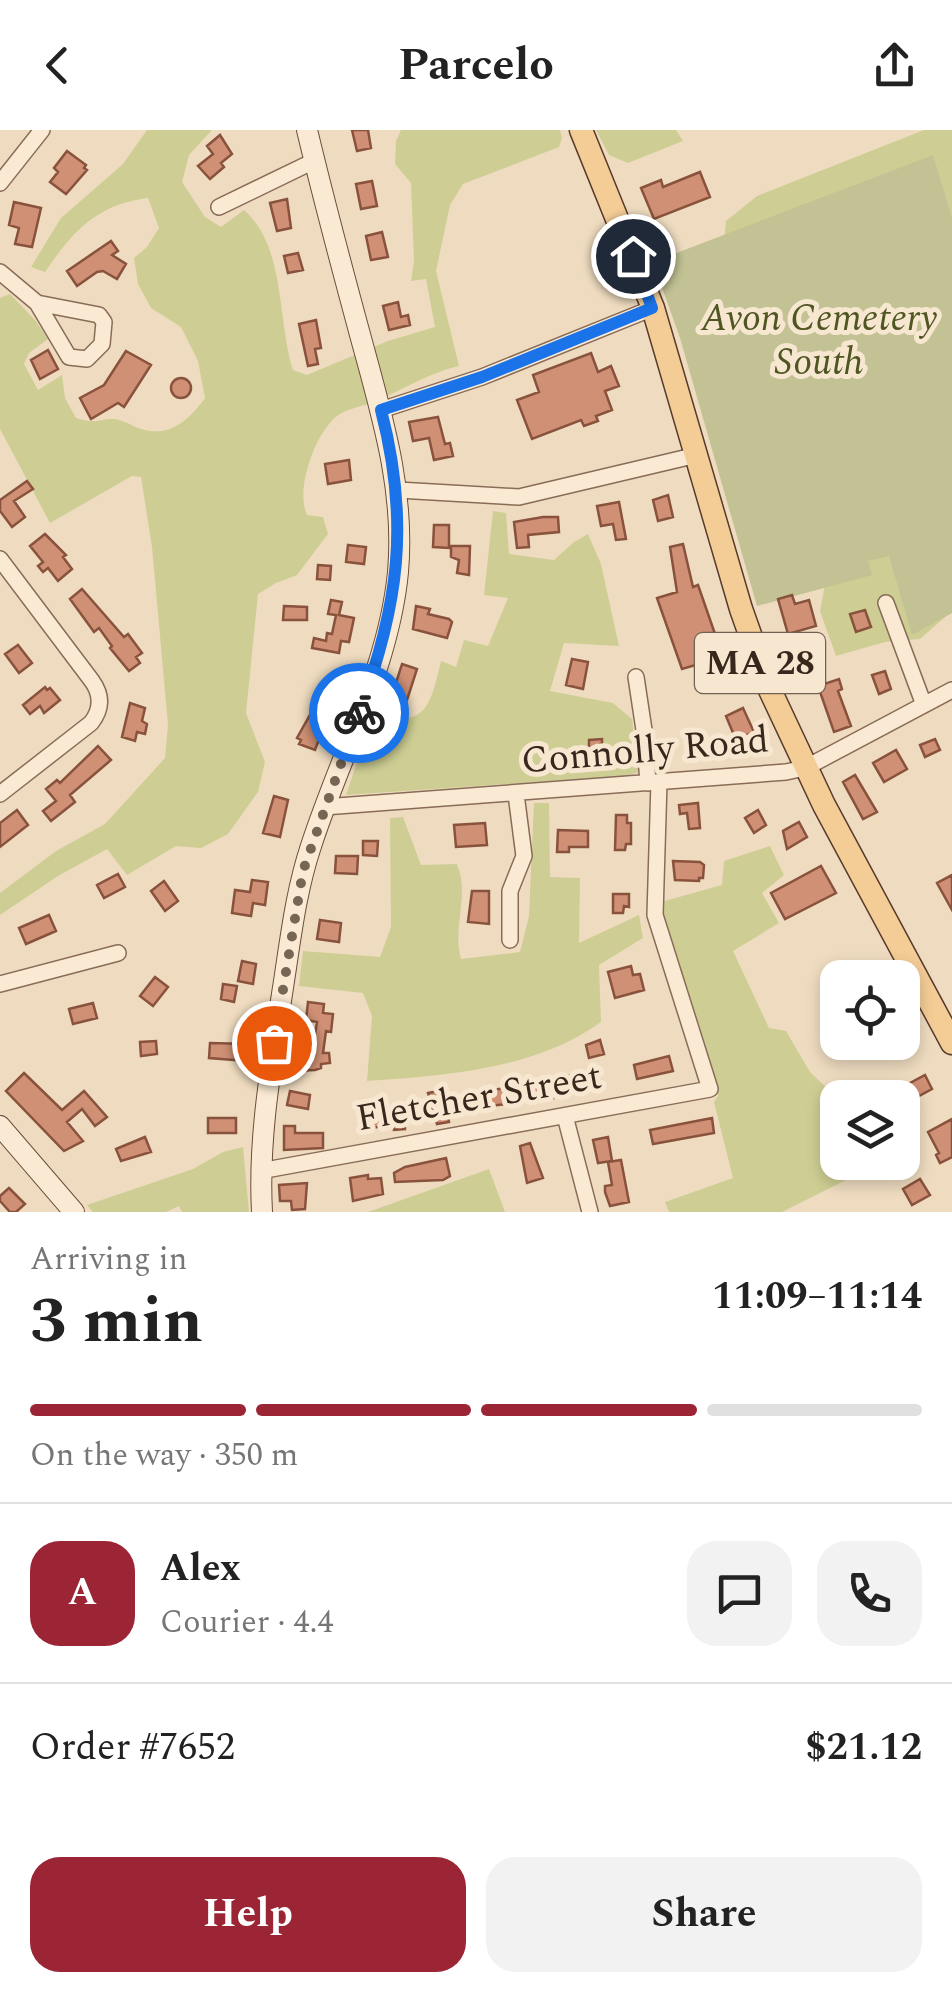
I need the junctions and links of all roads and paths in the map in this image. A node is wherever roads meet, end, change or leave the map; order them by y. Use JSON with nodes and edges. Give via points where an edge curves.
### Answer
{"nodes":[{"id":1,"x":42,"y":130,"type":"edge"},
{"id":2,"x":307,"y":130,"type":"edge"},
{"id":3,"x":581,"y":130,"type":"edge"},
{"id":4,"x":314,"y":160,"type":"junction"},
{"id":5,"x":0,"y":183,"type":"edge"},
{"id":6,"x":219,"y":207,"type":"dead end"},
{"id":7,"x":0,"y":272,"type":"edge"},
{"id":8,"x":37,"y":303,"type":"junction"},
{"id":9,"x":652,"y":308,"type":"junction"},
{"id":10,"x":381,"y":410,"type":"junction"},
{"id":11,"x":697,"y":455,"type":"junction"},
{"id":12,"x":398,"y":490,"type":"junction"},
{"id":13,"x":0,"y":558,"type":"edge"},
{"id":14,"x":886,"y":603,"type":"dead end"},
{"id":15,"x":636,"y":678,"type":"dead end"},
{"id":16,"x":952,"y":690,"type":"edge"},
{"id":17,"x":924,"y":705,"type":"junction"},
{"id":18,"x":805,"y":768,"type":"junction"},
{"id":19,"x":653,"y":783,"type":"junction"},
{"id":20,"x":0,"y":794,"type":"edge"},
{"id":21,"x":516,"y":794,"type":"junction"},
{"id":22,"x":324,"y":807,"type":"junction"},
{"id":23,"x":510,"y":940,"type":"dead end"},
{"id":24,"x":118,"y":953,"type":"dead end"},
{"id":25,"x":0,"y":984,"type":"edge"},
{"id":26,"x":952,"y":1042,"type":"edge"},
{"id":27,"x":564,"y":1116,"type":"junction"},
{"id":28,"x":0,"y":1126,"type":"edge"},
{"id":29,"x":260,"y":1171,"type":"junction"},
{"id":30,"x":74,"y":1212,"type":"edge"},
{"id":31,"x":262,"y":1212,"type":"edge"},
{"id":32,"x":590,"y":1212,"type":"edge"}],
"edges":[{"from":1,"to":5,"type":"street"},
{"from":2,"to":4,"type":"main road"},
{"from":3,"to":9,"type":"main road","number":"MA 28"},
{"from":4,"to":6,"type":"street"},
{"from":4,"to":10,"type":"main road"},
{"from":7,"to":8,"type":"street"},
{"from":8,"to":8,"type":"street","via":[[69,358],[87,358],[102,344],[99,315]]},
{"from":9,"to":10,"type":"street"},
{"from":9,"to":11,"type":"main road","number":"MA 28"},
{"from":10,"to":12,"type":"main road"},
{"from":11,"to":12,"type":"street","via":[[518,497]]},
{"from":11,"to":18,"type":"main road","number":"MA 28","via":[[754,646]]},
{"from":12,"to":22,"type":"main road","via":[[400,545],[390,619]]},
{"from":13,"to":20,"type":"street","via":[[100,696],[91,724]]},
{"from":14,"to":17,"type":"street"},
{"from":15,"to":19,"type":"street"},
{"from":16,"to":17,"type":"street","name":"Connolly Road"},
{"from":17,"to":18,"type":"street","name":"Connolly Road"},
{"from":18,"to":19,"type":"street","name":"Connolly Road"},
{"from":18,"to":26,"type":"main road","number":"MA 28"},
{"from":19,"to":21,"type":"street","name":"Connolly Road"},
{"from":19,"to":27,"type":"street","name":"Fletcher Street","via":[[655,916],[710,1089]]},
{"from":21,"to":22,"type":"street","name":"Connolly Road"},
{"from":21,"to":23,"type":"street","via":[[524,856],[510,891]]},
{"from":22,"to":29,"type":"main road","via":[[298,896]]},
{"from":24,"to":25,"type":"street"},
{"from":27,"to":29,"type":"street","name":"Fletcher Street"},
{"from":27,"to":32,"type":"street"},
{"from":28,"to":30,"type":"main road"},
{"from":29,"to":31,"type":"main road"}]}
